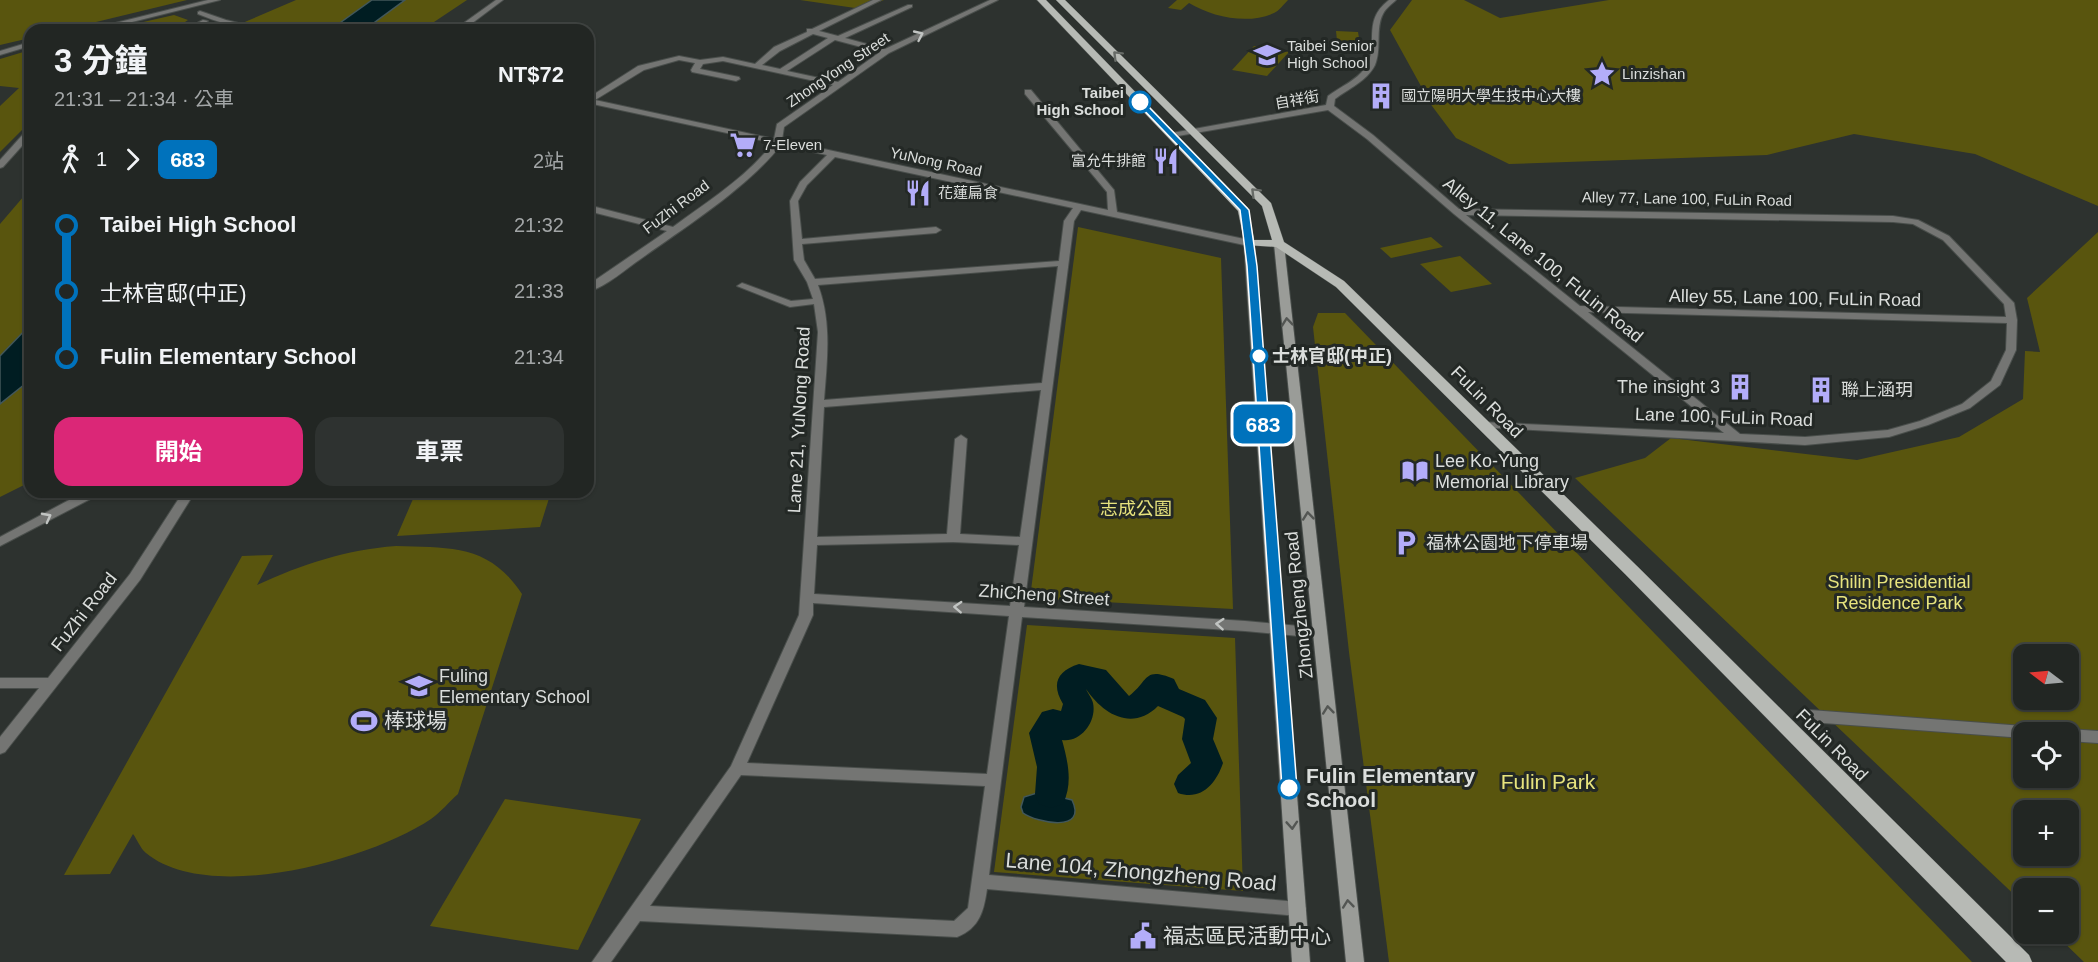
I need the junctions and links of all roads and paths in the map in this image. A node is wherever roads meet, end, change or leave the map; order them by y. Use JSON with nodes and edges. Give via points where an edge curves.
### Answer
{"nodes":[{"id":1,"x":217,"y":0,"type":"edge"},
{"id":2,"x":500,"y":0,"type":"edge"},
{"id":3,"x":878,"y":0,"type":"edge"},
{"id":4,"x":995,"y":0,"type":"edge"},
{"id":5,"x":1041,"y":0,"type":"edge"},
{"id":6,"x":1060,"y":0,"type":"edge"},
{"id":7,"x":1393,"y":0,"type":"edge"},
{"id":8,"x":191,"y":6,"type":"junction"},
{"id":9,"x":910,"y":6,"type":"dead end"},
{"id":10,"x":200,"y":13,"type":"junction"},
{"id":11,"x":205,"y":21,"type":"junction"},
{"id":12,"x":224,"y":22,"type":"junction"},
{"id":13,"x":116,"y":24,"type":"edge"},
{"id":14,"x":199,"y":24,"type":"edge"},
{"id":15,"x":234,"y":24,"type":"edge"},
{"id":16,"x":466,"y":24,"type":"edge"},
{"id":17,"x":810,"y":31,"type":"junction"},
{"id":18,"x":837,"y":37,"type":"junction"},
{"id":19,"x":24,"y":46,"type":"edge"},
{"id":20,"x":886,"y":51,"type":"junction"},
{"id":21,"x":0,"y":52,"type":"edge"},
{"id":22,"x":700,"y":62,"type":"junction"},
{"id":23,"x":757,"y":66,"type":"junction"},
{"id":24,"x":782,"y":71,"type":"junction"},
{"id":25,"x":736,"y":80,"type":"dead end"},
{"id":26,"x":837,"y":84,"type":"junction"},
{"id":27,"x":1029,"y":92,"type":"dead end"},
{"id":28,"x":594,"y":97,"type":"edge"},
{"id":29,"x":594,"y":102,"type":"edge"},
{"id":30,"x":1330,"y":107,"type":"junction"},
{"id":31,"x":1193,"y":131,"type":"junction"},
{"id":32,"x":1172,"y":135,"type":"junction"},
{"id":33,"x":24,"y":139,"type":"edge"},
{"id":34,"x":777,"y":144,"type":"junction"},
{"id":35,"x":832,"y":155,"type":"junction"},
{"id":36,"x":0,"y":165,"type":"edge"},
{"id":37,"x":1078,"y":208,"type":"junction"},
{"id":38,"x":594,"y":210,"type":"edge"},
{"id":39,"x":1457,"y":212,"type":"junction"},
{"id":40,"x":1113,"y":215,"type":"junction"},
{"id":41,"x":1916,"y":222,"type":"joint"},
{"id":42,"x":674,"y":230,"type":"junction"},
{"id":43,"x":936,"y":230,"type":"dead end"},
{"id":44,"x":798,"y":242,"type":"junction"},
{"id":45,"x":1250,"y":243,"type":"junction"},
{"id":46,"x":1279,"y":244,"type":"junction"},
{"id":47,"x":1064,"y":263,"type":"junction"},
{"id":48,"x":812,"y":282,"type":"junction"},
{"id":49,"x":594,"y":285,"type":"edge"},
{"id":50,"x":742,"y":286,"type":"dead end"},
{"id":51,"x":819,"y":301,"type":"junction"},
{"id":52,"x":1577,"y":309,"type":"junction"},
{"id":53,"x":2012,"y":320,"type":"junction"},
{"id":54,"x":1047,"y":386,"type":"junction"},
{"id":55,"x":819,"y":404,"type":"junction"},
{"id":56,"x":1482,"y":425,"type":"junction"},
{"id":57,"x":1736,"y":437,"type":"junction"},
{"id":58,"x":962,"y":439,"type":"dead end"},
{"id":59,"x":83,"y":498,"type":"edge"},
{"id":60,"x":185,"y":498,"type":"edge"},
{"id":61,"x":953,"y":538,"type":"junction"},
{"id":62,"x":810,"y":541,"type":"junction"},
{"id":63,"x":1024,"y":541,"type":"junction"},
{"id":64,"x":0,"y":542,"type":"edge"},
{"id":65,"x":807,"y":598,"type":"junction"},
{"id":66,"x":1016,"y":610,"type":"junction"},
{"id":67,"x":1278,"y":630,"type":"junction"},
{"id":68,"x":1320,"y":633,"type":"junction"},
{"id":69,"x":0,"y":683,"type":"edge"},
{"id":70,"x":51,"y":683,"type":"junction"},
{"id":71,"x":1810,"y":716,"type":"dead end"},
{"id":72,"x":2013,"y":731,"type":"edge"},
{"id":73,"x":2079,"y":736,"type":"edge"},
{"id":74,"x":2098,"y":737,"type":"edge"},
{"id":75,"x":0,"y":748,"type":"edge"},
{"id":76,"x":737,"y":769,"type":"junction"},
{"id":77,"x":992,"y":780,"type":"junction"},
{"id":78,"x":980,"y":881,"type":"junction"},
{"id":79,"x":1298,"y":909,"type":"junction"},
{"id":80,"x":636,"y":913,"type":"junction"},
{"id":81,"x":601,"y":962,"type":"edge"},
{"id":82,"x":1301,"y":962,"type":"edge"},
{"id":83,"x":1354,"y":962,"type":"edge"},
{"id":84,"x":2021,"y":962,"type":"edge"}],
"edges":[{"from":1,"to":8,"type":"street"},
{"from":2,"to":16,"type":"street"},
{"from":3,"to":17,"type":"street"},
{"from":20,"to":4,"type":"street","name":"ZhongYong Street","one_way":true},
{"from":5,"to":32,"type":"main road"},
{"from":31,"to":6,"type":"main road","one_way":true},
{"from":7,"to":30,"type":"street","name":"自祥街","via":[[1374,26],[1374,58],[1370,67],[1331,98]]},
{"from":8,"to":10,"type":"street"},
{"from":8,"to":13,"type":"street"},
{"from":9,"to":18,"type":"street"},
{"from":10,"to":11,"type":"street","via":[[198,17]]},
{"from":10,"to":12,"type":"street"},
{"from":11,"to":12,"type":"street"},
{"from":11,"to":14,"type":"street"},
{"from":12,"to":15,"type":"street"},
{"from":17,"to":18,"type":"street"},
{"from":17,"to":23,"type":"street","via":[[777,49]]},
{"from":18,"to":20,"type":"street"},
{"from":18,"to":24,"type":"street"},
{"from":19,"to":21,"type":"street"},
{"from":20,"to":26,"type":"street","name":"ZhongYong Street"},
{"from":22,"to":23,"type":"street","via":[[723,59]]},
{"from":22,"to":25,"type":"street","via":[[695,70]]},
{"from":22,"to":28,"type":"street","via":[[679,58],[641,68]]},
{"from":23,"to":24,"type":"street"},
{"from":24,"to":26,"type":"street"},
{"from":26,"to":34,"type":"street","name":"ZhongYong Street","via":[[780,126]]},
{"from":27,"to":40,"type":"street","via":[[1111,192]]},
{"from":29,"to":34,"type":"street","name":"YuNong Road"},
{"from":30,"to":31,"type":"street","name":"自祥街"},
{"from":30,"to":39,"type":"street","name":"Alley 11, Lane 100, FuLin Road"},
{"from":31,"to":32,"type":"street","name":"自祥街"},
{"from":46,"to":31,"type":"main road","one_way":true,"via":[[1267,205]]},
{"from":32,"to":45,"type":"main road","via":[[1244,210]]},
{"from":33,"to":36,"type":"street"},
{"from":34,"to":35,"type":"street","name":"YuNong Road"},
{"from":34,"to":42,"type":"street","name":"FuZhi Road","via":[[761,163]]},
{"from":35,"to":37,"type":"street","name":"YuNong Road"},
{"from":35,"to":44,"type":"street","name":"Lane 21, YuNong Road","via":[[803,184],[794,201]]},
{"from":37,"to":40,"type":"street","name":"YuNong Road"},
{"from":37,"to":47,"type":"street","name":"Lane 104, Zhongzheng Road","via":[[1069,221]]},
{"from":38,"to":42,"type":"street"},
{"from":39,"to":41,"type":"street","name":"Alley 77, Lane 100, FuLin Road"},
{"from":39,"to":52,"type":"street","name":"Alley 11, Lane 100, FuLin Road"},
{"from":40,"to":45,"type":"street","name":"YuNong Road"},
{"from":41,"to":53,"type":"street","name":"Lane 100, FuLin Road","via":[[1946,238],[2009,303]]},
{"from":42,"to":49,"type":"street","name":"FuZhi Road"},
{"from":43,"to":44,"type":"street"},
{"from":44,"to":48,"type":"street","name":"Lane 21, YuNong Road","via":[[799,260]]},
{"from":45,"to":46,"type":"main road","name":"YuNong Road"},
{"from":45,"to":67,"type":"main road","name":"Zhongzheng Road"},
{"from":46,"to":56,"type":"main road","name":"FuLin Road","via":[[1340,284]]},
{"from":68,"to":46,"type":"main road","name":"Zhongzheng Road","one_way":true},
{"from":47,"to":48,"type":"street"},
{"from":47,"to":54,"type":"street","name":"Lane 104, Zhongzheng Road"},
{"from":48,"to":51,"type":"street","name":"Lane 21, YuNong Road"},
{"from":50,"to":51,"type":"street","via":[[790,304]]},
{"from":51,"to":55,"type":"street","name":"Lane 21, YuNong Road","via":[[823,332]]},
{"from":52,"to":53,"type":"street","name":"Alley 55, Lane 100, FuLin Road"},
{"from":52,"to":57,"type":"street","name":"Alley 11, Lane 100, FuLin Road"},
{"from":53,"to":57,"type":"street","name":"Lane 100, FuLin Road","via":[[2012,350],[1996,383],[1966,406],[1889,433],[1804,441]]},
{"from":54,"to":55,"type":"street"},
{"from":54,"to":63,"type":"street","name":"Lane 104, Zhongzheng Road"},
{"from":55,"to":62,"type":"street","name":"Lane 21, YuNong Road"},
{"from":56,"to":57,"type":"street","name":"Lane 100, FuLin Road"},
{"from":56,"to":84,"type":"main road","name":"FuLin Road"},
{"from":58,"to":61,"type":"street"},
{"from":64,"to":59,"type":"street","one_way":true},
{"from":60,"to":70,"type":"street","name":"FuZhi Road","via":[[135,577]]},
{"from":61,"to":62,"type":"street"},
{"from":61,"to":63,"type":"street"},
{"from":62,"to":65,"type":"street","name":"Lane 21, YuNong Road"},
{"from":63,"to":66,"type":"street","name":"Lane 104, Zhongzheng Road"},
{"from":66,"to":65,"type":"street","name":"ZhiCheng Street","one_way":true},
{"from":65,"to":76,"type":"street","name":"Lane 21, YuNong Road","via":[[806,615]]},
{"from":67,"to":66,"type":"street","name":"ZhiCheng Street","one_way":true},
{"from":66,"to":77,"type":"street","name":"Lane 104, Zhongzheng Road"},
{"from":67,"to":68,"type":"street","name":"ZhiCheng Street"},
{"from":67,"to":79,"type":"main road","name":"Zhongzheng Road","one_way":true},
{"from":83,"to":68,"type":"main road","name":"Zhongzheng Road","one_way":true},
{"from":69,"to":70,"type":"street"},
{"from":70,"to":75,"type":"street","name":"FuZhi Road"},
{"from":71,"to":72,"type":"street"},
{"from":73,"to":74,"type":"street"},
{"from":76,"to":77,"type":"street"},
{"from":76,"to":80,"type":"street","name":"Lane 21, YuNong Road"},
{"from":77,"to":78,"type":"street","name":"Lane 104, Zhongzheng Road"},
{"from":78,"to":79,"type":"street","name":"Lane 104, Zhongzheng Road"},
{"from":78,"to":80,"type":"street","name":"Lane 104, Zhongzheng Road","via":[[976,911],[957,929]]},
{"from":79,"to":82,"type":"main road","name":"Zhongzheng Road"},
{"from":80,"to":81,"type":"street","name":"Lane 21, YuNong Road"}]}
